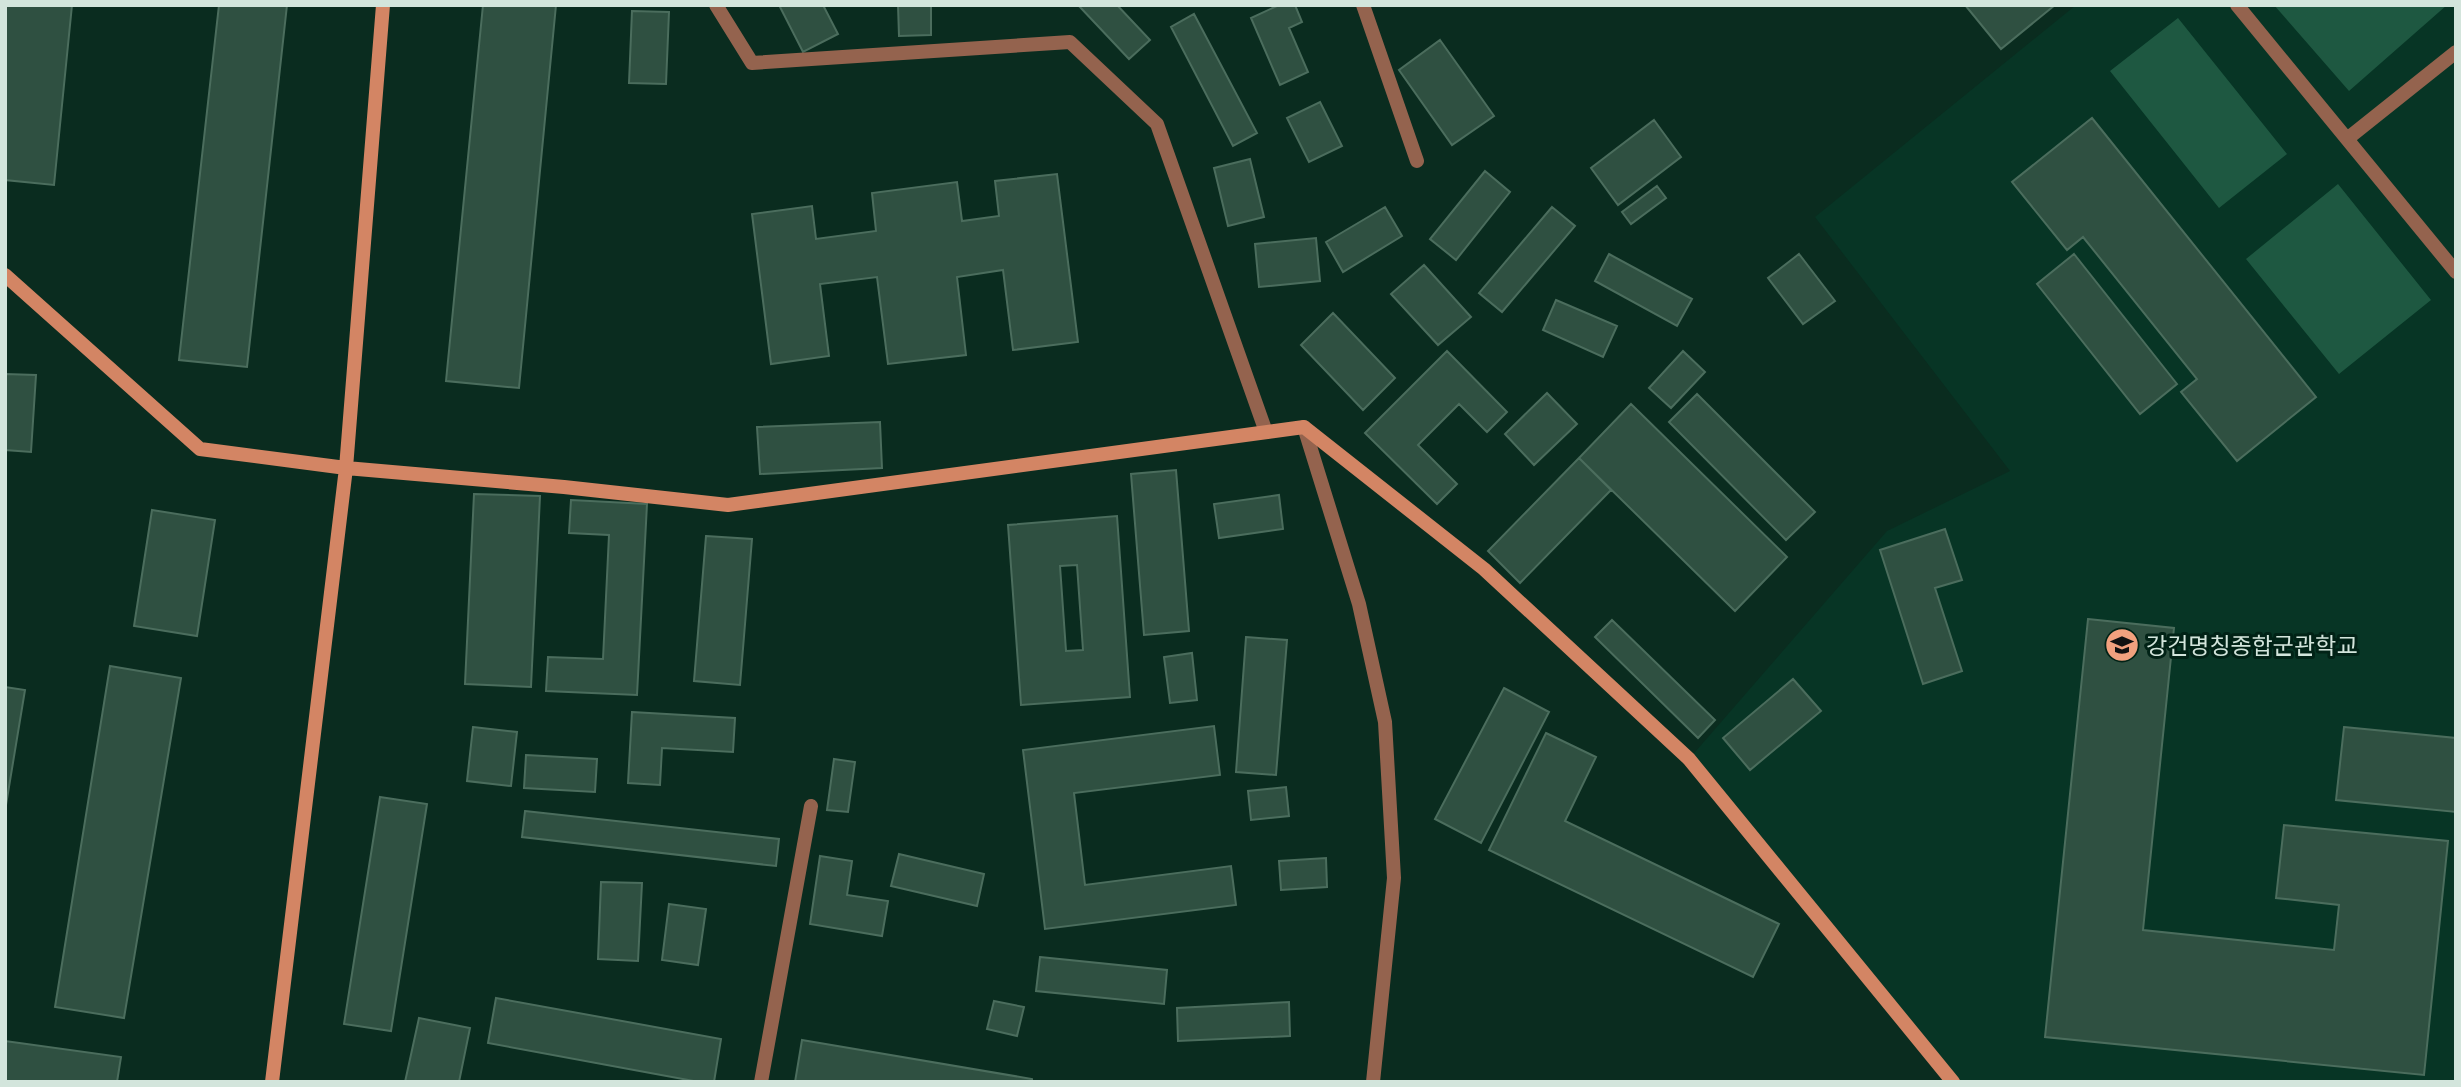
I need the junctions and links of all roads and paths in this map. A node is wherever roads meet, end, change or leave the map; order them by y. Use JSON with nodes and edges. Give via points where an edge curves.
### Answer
{"nodes":[{"id":1,"x":383,"y":5,"type":"edge"},
{"id":2,"x":716,"y":5,"type":"edge"},
{"id":3,"x":1363,"y":5,"type":"edge"},
{"id":4,"x":2237,"y":5,"type":"edge"},
{"id":5,"x":2456,"y":51,"type":"edge"},
{"id":6,"x":2347,"y":139,"type":"junction"},
{"id":7,"x":1417,"y":161,"type":"dead end"},
{"id":8,"x":2456,"y":272,"type":"edge"},
{"id":9,"x":5,"y":275,"type":"edge"},
{"id":10,"x":1304,"y":427,"type":"junction"},
{"id":11,"x":1266,"y":432,"type":"junction"},
{"id":12,"x":346,"y":468,"type":"junction"},
{"id":13,"x":811,"y":806,"type":"dead end"},
{"id":14,"x":272,"y":1082,"type":"edge"},
{"id":15,"x":761,"y":1082,"type":"edge"},
{"id":16,"x":1373,"y":1082,"type":"edge"},
{"id":17,"x":1953,"y":1082,"type":"edge"}],
"edges":[{"from":1,"to":12,"type":"street"},
{"from":2,"to":11,"type":"street","via":[[752,63],[1070,42],[1157,124]]},
{"from":3,"to":7,"type":"street"},
{"from":4,"to":6,"type":"street"},
{"from":5,"to":6,"type":"street"},
{"from":6,"to":8,"type":"street"},
{"from":9,"to":12,"type":"street","via":[[200,450]]},
{"from":10,"to":11,"type":"street"},
{"from":10,"to":16,"type":"street","via":[[1359,604],[1385,722],[1394,878]]},
{"from":10,"to":17,"type":"street","via":[[1484,569],[1689,760]]},
{"from":11,"to":12,"type":"street","via":[[728,505]]},
{"from":12,"to":14,"type":"street"},
{"from":13,"to":15,"type":"street"}]}
